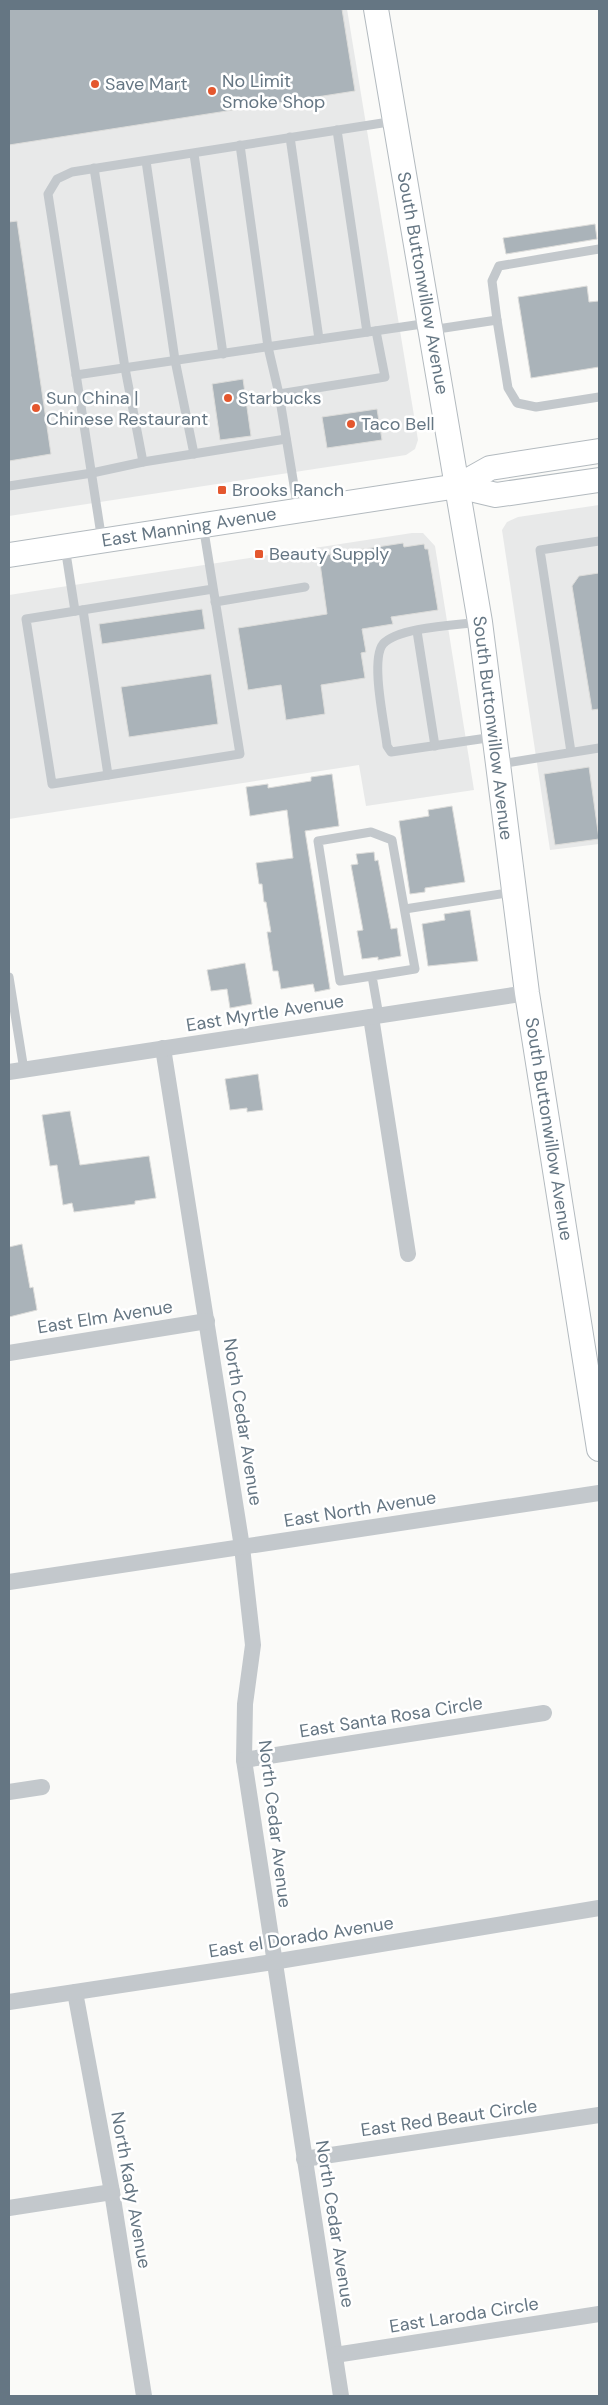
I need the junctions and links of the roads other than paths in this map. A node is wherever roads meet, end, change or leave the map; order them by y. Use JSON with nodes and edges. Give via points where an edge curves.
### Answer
{"nodes":[{"id":1,"x":376,"y":9,"type":"edge"},
{"id":2,"x":395,"y":121,"type":"junction"},
{"id":3,"x":337,"y":130,"type":"junction"},
{"id":4,"x":290,"y":137,"type":"junction"},
{"id":5,"x":240,"y":145,"type":"junction"},
{"id":6,"x":194,"y":154,"type":"junction"},
{"id":7,"x":146,"y":161,"type":"junction"},
{"id":8,"x":94,"y":168,"type":"junction"},
{"id":9,"x":599,"y":249,"type":"edge"},
{"id":10,"x":497,"y":320,"type":"junction"},
{"id":11,"x":430,"y":326,"type":"junction"},
{"id":12,"x":372,"y":332,"type":"junction"},
{"id":13,"x":319,"y":339,"type":"junction"},
{"id":14,"x":268,"y":347,"type":"junction"},
{"id":15,"x":223,"y":354,"type":"junction"},
{"id":16,"x":175,"y":360,"type":"junction"},
{"id":17,"x":125,"y":368,"type":"junction"},
{"id":18,"x":76,"y":375,"type":"junction"},
{"id":19,"x":279,"y":394,"type":"junction"},
{"id":20,"x":599,"y":397,"type":"edge"},
{"id":21,"x":286,"y":439,"type":"junction"},
{"id":22,"x":599,"y":451,"type":"edge"},
{"id":23,"x":194,"y":454,"type":"junction"},
{"id":24,"x":143,"y":462,"type":"junction"},
{"id":25,"x":92,"y":473,"type":"junction"},
{"id":26,"x":599,"y":480,"type":"edge"},
{"id":27,"x":9,"y":486,"type":"edge"},
{"id":28,"x":458,"y":486,"type":"junction"},
{"id":29,"x":298,"y":510,"type":"junction"},
{"id":30,"x":203,"y":525,"type":"junction"},
{"id":31,"x":599,"y":540,"type":"edge"},
{"id":32,"x":102,"y":541,"type":"junction"},
{"id":33,"x":65,"y":546,"type":"junction"},
{"id":34,"x":9,"y":555,"type":"edge"},
{"id":35,"x":306,"y":587,"type":"dead end"},
{"id":36,"x":213,"y":589,"type":"junction"},
{"id":37,"x":215,"y":602,"type":"junction"},
{"id":38,"x":79,"y":611,"type":"junction"},
{"id":39,"x":480,"y":622,"type":"junction"},
{"id":40,"x":417,"y":630,"type":"junction"},
{"id":41,"x":494,"y":737,"type":"junction"},
{"id":42,"x":435,"y":746,"type":"junction"},
{"id":43,"x":599,"y":748,"type":"edge"},
{"id":44,"x":572,"y":752,"type":"junction"},
{"id":45,"x":497,"y":764,"type":"junction"},
{"id":46,"x":108,"y":775,"type":"junction"},
{"id":47,"x":513,"y":892,"type":"junction"},
{"id":48,"x":404,"y":909,"type":"junction"},
{"id":49,"x":372,"y":976,"type":"junction"},
{"id":50,"x":9,"y":977,"type":"edge"},
{"id":51,"x":527,"y":993,"type":"junction"},
{"id":52,"x":375,"y":1017,"type":"junction"},
{"id":53,"x":163,"y":1048,"type":"junction"},
{"id":54,"x":16,"y":1071,"type":"edge"},
{"id":55,"x":408,"y":1254,"type":"dead end"},
{"id":56,"x":207,"y":1321,"type":"junction"},
{"id":57,"x":9,"y":1353,"type":"edge"},
{"id":58,"x":599,"y":1449,"type":"edge"},
{"id":59,"x":599,"y":1494,"type":"edge"},
{"id":60,"x":242,"y":1547,"type":"junction"},
{"id":61,"x":9,"y":1582,"type":"edge"},
{"id":62,"x":544,"y":1713,"type":"dead end"},
{"id":63,"x":244,"y":1760,"type":"junction"},
{"id":64,"x":42,"y":1787,"type":"dead end"},
{"id":65,"x":9,"y":1792,"type":"edge"},
{"id":66,"x":599,"y":1908,"type":"edge"},
{"id":67,"x":273,"y":1962,"type":"junction"},
{"id":68,"x":75,"y":1992,"type":"junction"},
{"id":69,"x":9,"y":2002,"type":"edge"},
{"id":70,"x":599,"y":2116,"type":"edge"},
{"id":71,"x":304,"y":2159,"type":"junction"},
{"id":72,"x":112,"y":2192,"type":"junction"},
{"id":73,"x":9,"y":2208,"type":"edge"},
{"id":74,"x":599,"y":2314,"type":"edge"},
{"id":75,"x":335,"y":2354,"type":"junction"},
{"id":76,"x":140,"y":2396,"type":"edge"},
{"id":77,"x":341,"y":2396,"type":"edge"}],
"edges":[{"from":1,"to":2,"type":"street","name":"South Buttonwillow Avenue"},
{"from":2,"to":3,"type":"lane"},
{"from":2,"to":11,"type":"street","name":"South Buttonwillow Avenue"},
{"from":3,"to":4,"type":"lane"},
{"from":3,"to":12,"type":"lane"},
{"from":4,"to":5,"type":"lane"},
{"from":4,"to":13,"type":"lane"},
{"from":5,"to":6,"type":"lane"},
{"from":5,"to":14,"type":"lane"},
{"from":6,"to":7,"type":"lane"},
{"from":6,"to":15,"type":"lane"},
{"from":7,"to":8,"type":"lane"},
{"from":7,"to":16,"type":"lane"},
{"from":8,"to":17,"type":"lane"},
{"from":8,"to":18,"type":"lane","via":[[57,179],[48,194]]},
{"from":9,"to":10,"type":"lane","via":[[499,266],[492,281]]},
{"from":10,"to":11,"type":"lane"},
{"from":10,"to":20,"type":"lane","via":[[508,388],[517,403],[536,407]]},
{"from":11,"to":12,"type":"lane"},
{"from":11,"to":28,"type":"street","name":"South Buttonwillow Avenue"},
{"from":12,"to":13,"type":"lane"},
{"from":12,"to":19,"type":"lane","via":[[384,377]]},
{"from":13,"to":14,"type":"lane"},
{"from":14,"to":15,"type":"lane"},
{"from":14,"to":19,"type":"lane"},
{"from":15,"to":16,"type":"lane"},
{"from":16,"to":17,"type":"lane"},
{"from":16,"to":23,"type":"lane"},
{"from":17,"to":18,"type":"lane"},
{"from":17,"to":24,"type":"lane"},
{"from":18,"to":25,"type":"lane"},
{"from":19,"to":21,"type":"lane"},
{"from":21,"to":23,"type":"lane"},
{"from":21,"to":29,"type":"lane"},
{"from":22,"to":28,"type":"street","name":"East Manning Avenue","via":[[490,468]]},
{"from":23,"to":24,"type":"lane"},
{"from":24,"to":25,"type":"lane"},
{"from":25,"to":27,"type":"lane"},
{"from":25,"to":32,"type":"lane"},
{"from":26,"to":28,"type":"street","name":"East Manning Avenue","via":[[496,496]]},
{"from":28,"to":29,"type":"street","name":"East Manning Avenue"},
{"from":28,"to":39,"type":"street","name":"South Buttonwillow Avenue"},
{"from":29,"to":30,"type":"street","name":"East Manning Avenue"},
{"from":30,"to":32,"type":"street","name":"East Manning Avenue"},
{"from":30,"to":36,"type":"lane"},
{"from":31,"to":44,"type":"lane","via":[[540,550]]},
{"from":32,"to":33,"type":"street","name":"East Manning Avenue"},
{"from":33,"to":34,"type":"street","name":"East Manning Avenue"},
{"from":33,"to":38,"type":"lane"},
{"from":35,"to":37,"type":"lane"},
{"from":36,"to":37,"type":"lane"},
{"from":36,"to":38,"type":"lane"},
{"from":37,"to":46,"type":"lane","via":[[240,754]]},
{"from":38,"to":46,"type":"lane"},
{"from":38,"to":46,"type":"lane","via":[[26,619],[52,784]]},
{"from":39,"to":40,"type":"lane"},
{"from":39,"to":41,"type":"street","name":"South Buttonwillow Avenue"},
{"from":40,"to":42,"type":"lane"},
{"from":40,"to":42,"type":"lane","via":[[383,644],[378,658],[387,746],[391,752]]},
{"from":41,"to":42,"type":"lane"},
{"from":41,"to":45,"type":"street","name":"South Buttonwillow Avenue"},
{"from":43,"to":44,"type":"lane"},
{"from":44,"to":45,"type":"lane"},
{"from":45,"to":47,"type":"street","name":"South Buttonwillow Avenue"},
{"from":47,"to":48,"type":"lane"},
{"from":47,"to":51,"type":"street","name":"South Buttonwillow Avenue"},
{"from":48,"to":49,"type":"lane","via":[[414,969]]},
{"from":48,"to":49,"type":"lane","via":[[392,840],[371,832],[318,840],[340,981]]},
{"from":49,"to":52,"type":"lane"},
{"from":50,"to":54,"type":"lane"},
{"from":51,"to":52,"type":"street","name":"East Myrtle Avenue"},
{"from":51,"to":58,"type":"street","name":"South Buttonwillow Avenue"},
{"from":52,"to":53,"type":"street","name":"East Myrtle Avenue"},
{"from":52,"to":55,"type":"street"},
{"from":53,"to":54,"type":"street","name":"East Myrtle Avenue"},
{"from":53,"to":56,"type":"street","name":"North Cedar Avenue"},
{"from":56,"to":57,"type":"street","name":"East Elm Avenue"},
{"from":56,"to":60,"type":"street","name":"North Cedar Avenue"},
{"from":59,"to":60,"type":"street","name":"East North Avenue"},
{"from":60,"to":61,"type":"street","name":"East North Avenue"},
{"from":60,"to":63,"type":"street","name":"North Cedar Avenue","via":[[253,1645],[245,1704]]},
{"from":62,"to":63,"type":"street","name":"East Santa Rosa Circle"},
{"from":63,"to":67,"type":"street","name":"North Cedar Avenue"},
{"from":64,"to":65,"type":"street"},
{"from":66,"to":67,"type":"street","name":"East el Dorado Avenue"},
{"from":67,"to":68,"type":"street","name":"East el Dorado Avenue"},
{"from":67,"to":71,"type":"street","name":"North Cedar Avenue"},
{"from":68,"to":69,"type":"street","name":"East el Dorado Avenue"},
{"from":68,"to":72,"type":"street","name":"North Kady Avenue"},
{"from":70,"to":71,"type":"street","name":"East Red Beaut Circle"},
{"from":71,"to":75,"type":"street","name":"North Cedar Avenue"},
{"from":72,"to":73,"type":"street"},
{"from":72,"to":76,"type":"street","name":"North Kady Avenue"},
{"from":74,"to":75,"type":"street","name":"East Laroda Circle"},
{"from":75,"to":77,"type":"street","name":"North Cedar Avenue"}]}
